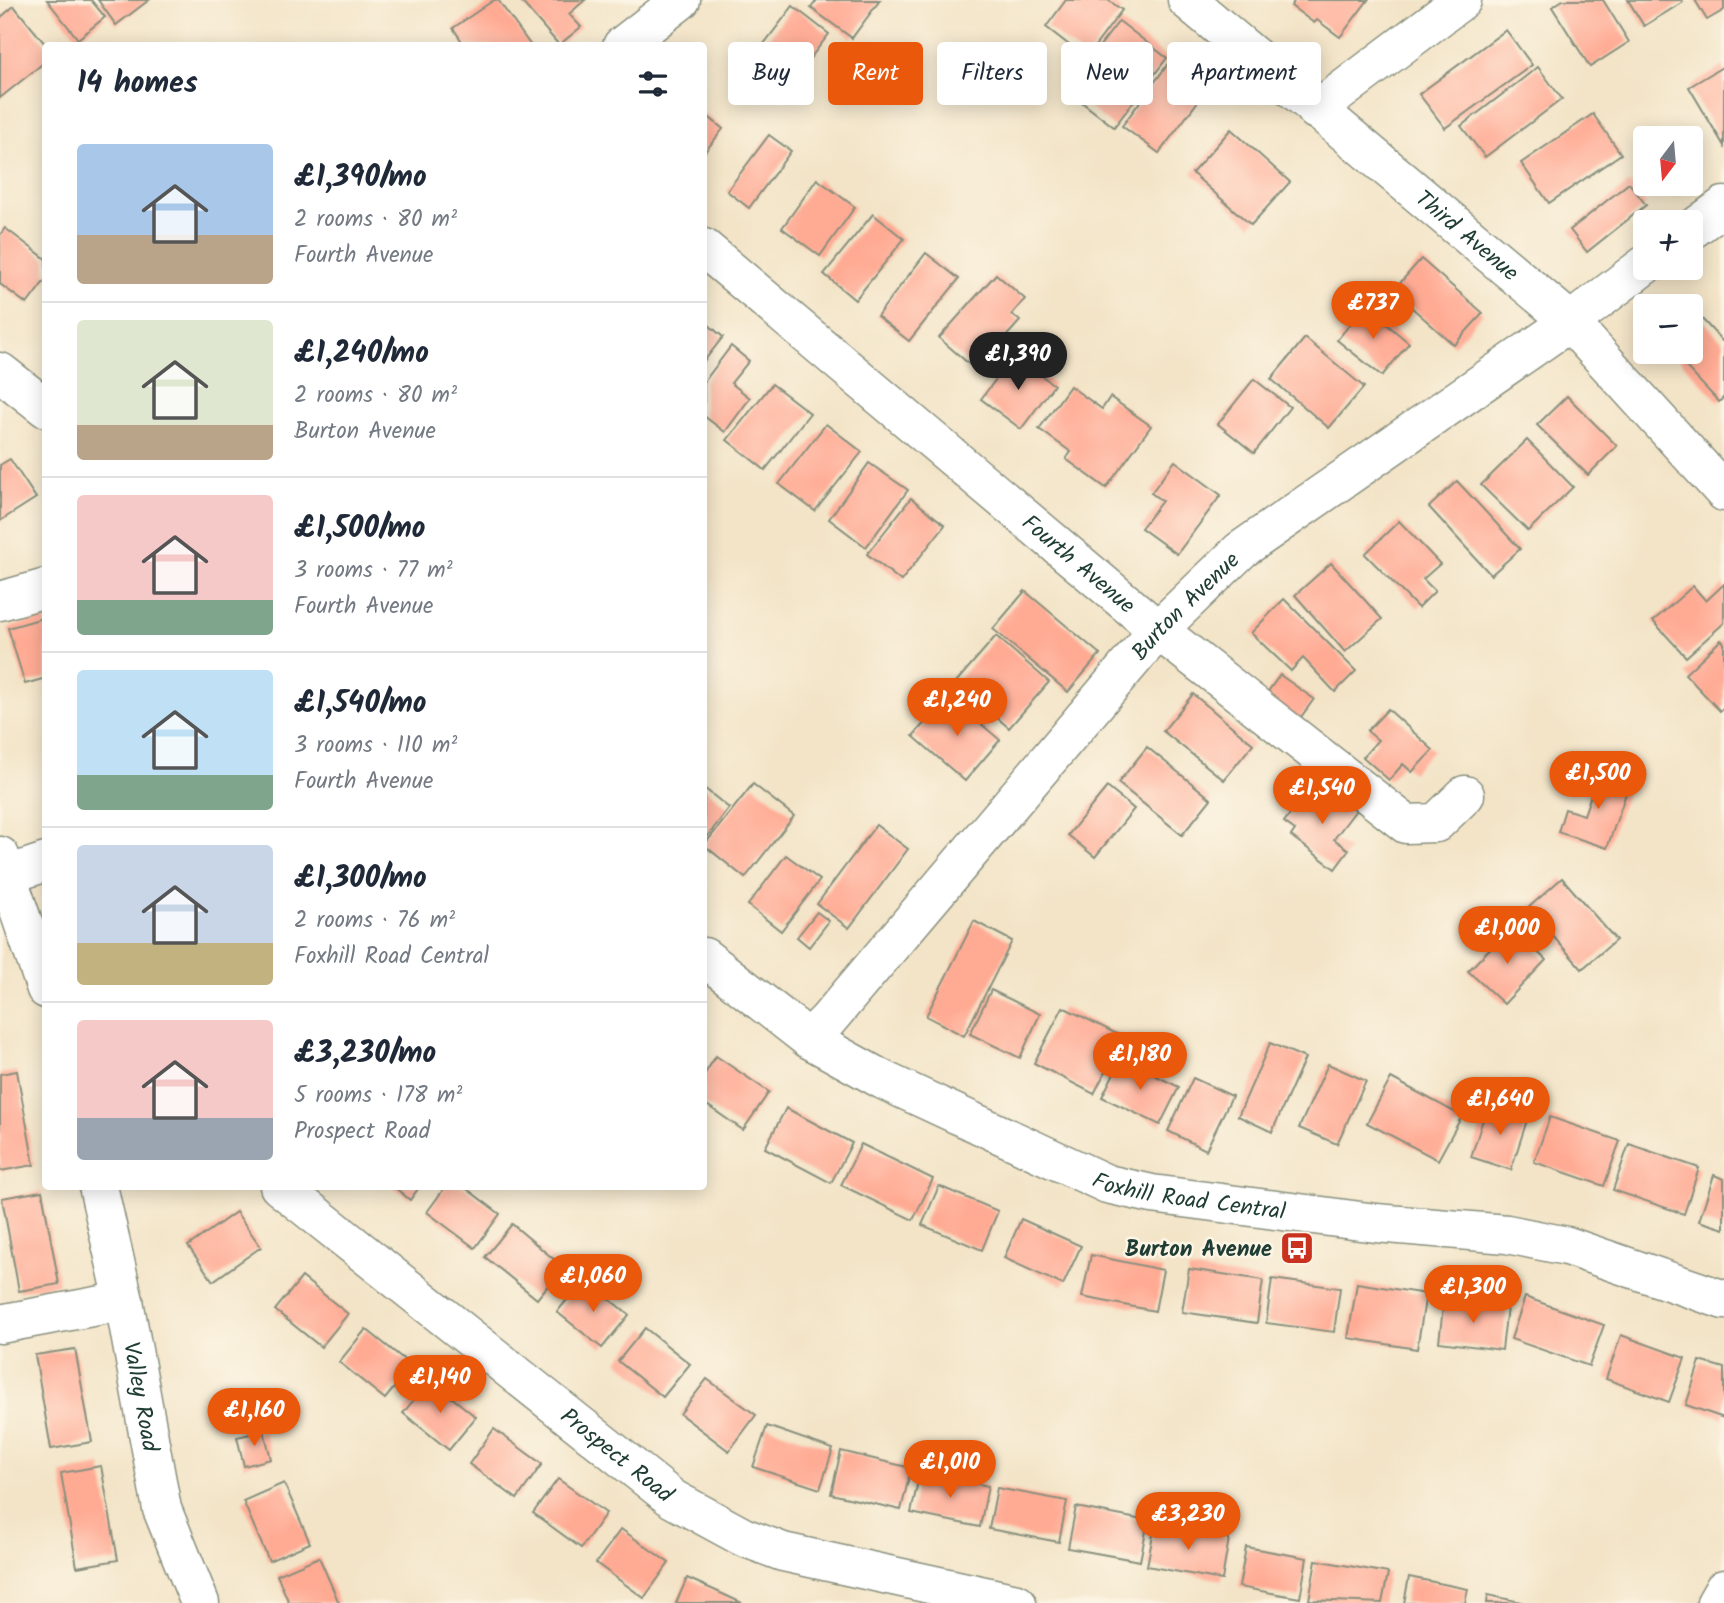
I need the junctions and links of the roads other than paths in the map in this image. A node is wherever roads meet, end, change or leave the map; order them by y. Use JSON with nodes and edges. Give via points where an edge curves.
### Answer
{"nodes":[{"id":1,"x":681,"y":0,"type":"edge"},
{"id":2,"x":1187,"y":0,"type":"edge"},
{"id":3,"x":1440,"y":7,"type":"edge"},
{"id":4,"x":627,"y":42,"type":"edge"},
{"id":5,"x":1317,"y":110,"type":"junction"},
{"id":6,"x":1724,"y":206,"type":"edge"},
{"id":7,"x":1703,"y":221,"type":"edge"},
{"id":8,"x":707,"y":251,"type":"edge"},
{"id":9,"x":1633,"y":274,"type":"edge"},
{"id":10,"x":1570,"y":322,"type":"junction"},
{"id":11,"x":0,"y":372,"type":"edge"},
{"id":12,"x":42,"y":405,"type":"edge"},
{"id":13,"x":1724,"y":492,"type":"edge"},
{"id":14,"x":42,"y":589,"type":"edge"},
{"id":15,"x":0,"y":601,"type":"edge"},
{"id":16,"x":1158,"y":631,"type":"junction"},
{"id":17,"x":1465,"y":795,"type":"dead end"},
{"id":18,"x":42,"y":862,"type":"edge"},
{"id":19,"x":4,"y":865,"type":"edge"},
{"id":20,"x":707,"y":959,"type":"edge"},
{"id":21,"x":42,"y":977,"type":"edge"},
{"id":22,"x":808,"y":1039,"type":"junction"},
{"id":23,"x":99,"y":1190,"type":"edge"},
{"id":24,"x":284,"y":1190,"type":"edge"},
{"id":25,"x":1724,"y":1300,"type":"edge"},
{"id":26,"x":124,"y":1301,"type":"junction"},
{"id":27,"x":0,"y":1324,"type":"edge"},
{"id":28,"x":1724,"y":1589,"type":"edge"},
{"id":29,"x":200,"y":1603,"type":"edge"},
{"id":30,"x":1017,"y":1603,"type":"edge"},
{"id":31,"x":1716,"y":1603,"type":"edge"}],
"edges":[{"from":1,"to":4,"type":"street"},
{"from":2,"to":5,"type":"street","name":"Third Avenue"},
{"from":3,"to":5,"type":"street"},
{"from":5,"to":10,"type":"street","name":"Third Avenue"},
{"from":6,"to":7,"type":"street"},
{"from":8,"to":16,"type":"street","name":"Fourth Avenue"},
{"from":9,"to":10,"type":"street","name":"Burton Avenue"},
{"from":10,"to":13,"type":"street","name":"Third Avenue"},
{"from":10,"to":16,"type":"street","name":"Burton Avenue","via":[[1241,550]]},
{"from":11,"to":12,"type":"street"},
{"from":14,"to":15,"type":"street"},
{"from":16,"to":17,"type":"street","name":"Fourth Avenue","via":[[1406,824],[1436,823]]},
{"from":16,"to":22,"type":"street","name":"Burton Avenue"},
{"from":18,"to":19,"type":"street"},
{"from":19,"to":21,"type":"street"},
{"from":20,"to":22,"type":"street","name":"Foxhill Road Central"},
{"from":22,"to":25,"type":"street","name":"Foxhill Road Central","via":[[883,1080],[1107,1184],[1376,1223],[1507,1234],[1567,1246]]},
{"from":23,"to":26,"type":"street","name":"Valley Road"},
{"from":24,"to":30,"type":"street","name":"Prospect Road","via":[[673,1499],[703,1518],[783,1552]]},
{"from":26,"to":27,"type":"street"},
{"from":26,"to":29,"type":"street","name":"Valley Road","via":[[162,1509]]},
{"from":28,"to":31,"type":"street"}]}
